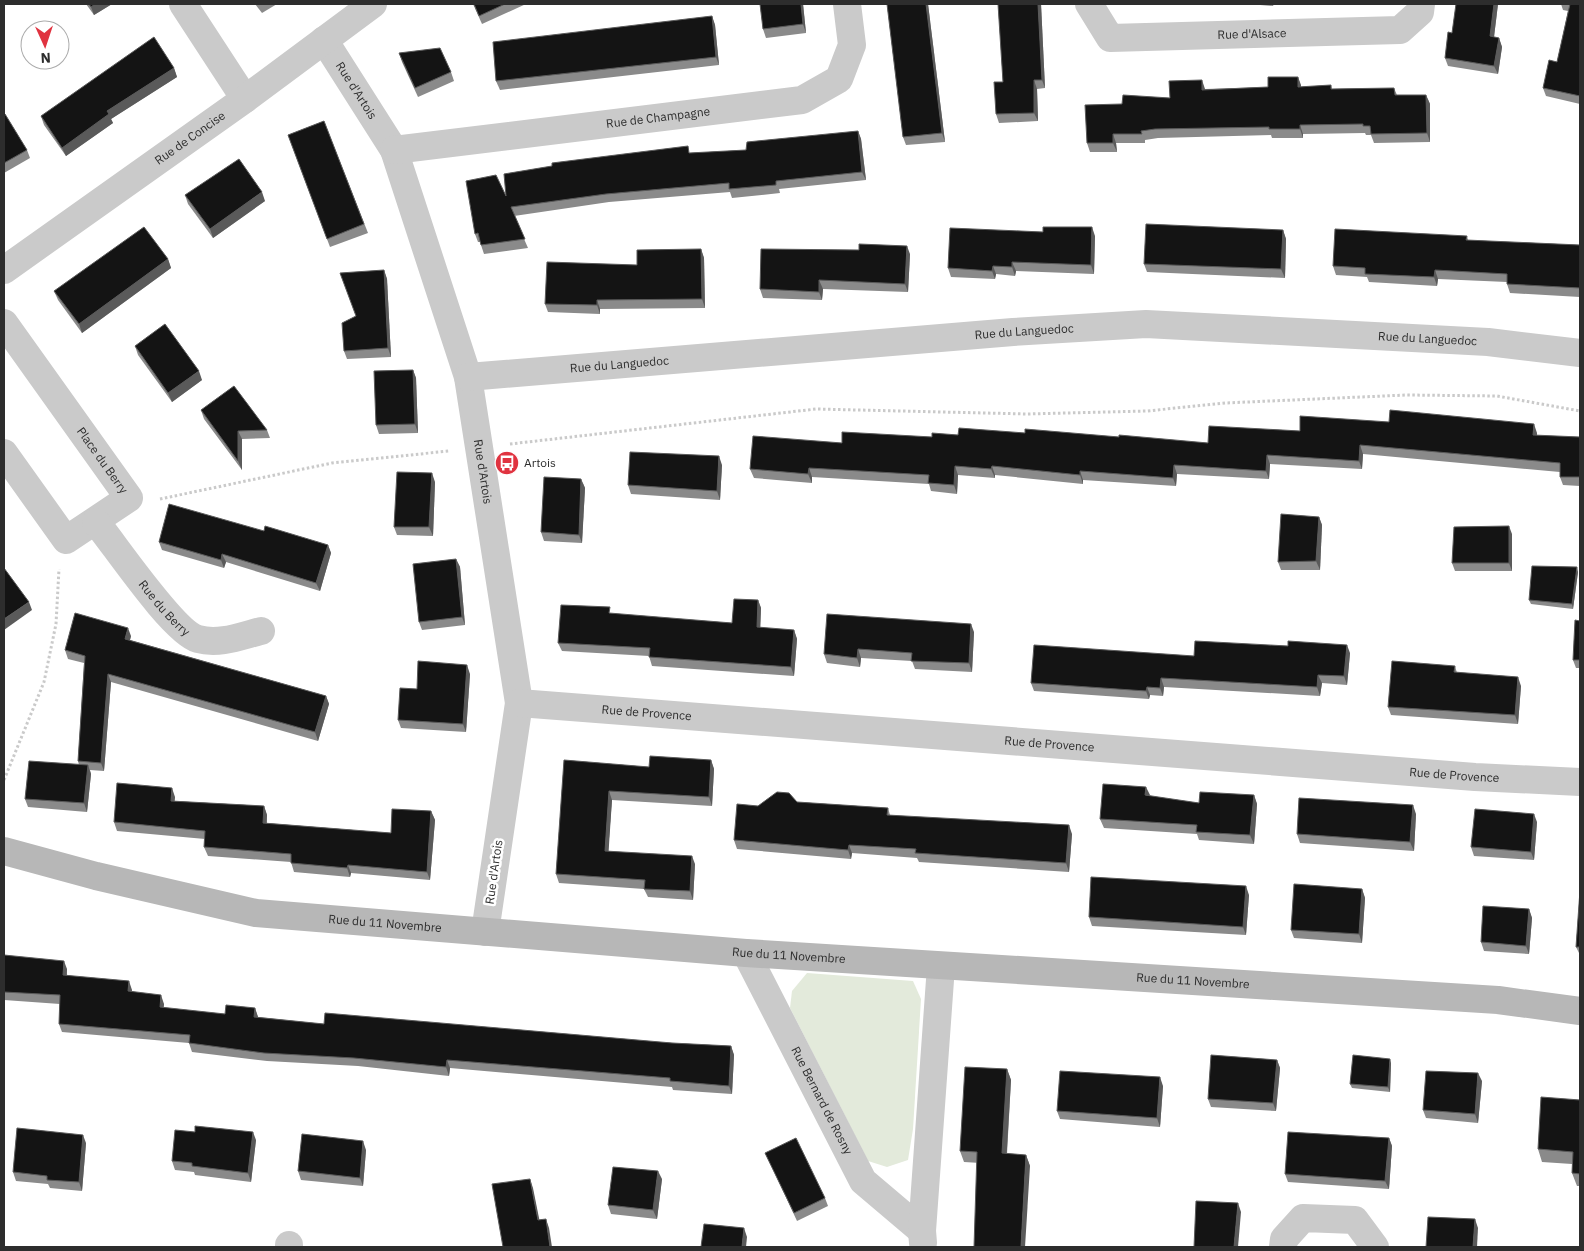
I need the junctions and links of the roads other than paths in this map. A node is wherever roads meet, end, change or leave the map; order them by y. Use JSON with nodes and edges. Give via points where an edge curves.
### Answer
{"nodes":[{"id":1,"x":183,"y":4,"type":"edge"},
{"id":2,"x":373,"y":4,"type":"edge"},
{"id":3,"x":847,"y":4,"type":"edge"},
{"id":4,"x":1089,"y":4,"type":"edge"},
{"id":5,"x":1421,"y":4,"type":"edge"},
{"id":6,"x":324,"y":40,"type":"junction"},
{"id":7,"x":245,"y":99,"type":"junction"},
{"id":8,"x":394,"y":150,"type":"junction"},
{"id":9,"x":4,"y":270,"type":"edge"},
{"id":10,"x":4,"y":323,"type":"edge"},
{"id":11,"x":1580,"y":353,"type":"edge"},
{"id":12,"x":468,"y":376,"type":"junction"},
{"id":13,"x":4,"y":453,"type":"edge"},
{"id":14,"x":96,"y":522,"type":"junction"},
{"id":15,"x":262,"y":631,"type":"dead end"},
{"id":16,"x":519,"y":703,"type":"junction"},
{"id":17,"x":1580,"y":782,"type":"edge"},
{"id":18,"x":4,"y":851,"type":"edge"},
{"id":19,"x":485,"y":932,"type":"junction"},
{"id":20,"x":746,"y":953,"type":"junction"},
{"id":21,"x":940,"y":966,"type":"junction"},
{"id":22,"x":1580,"y":1011,"type":"edge"},
{"id":23,"x":923,"y":1239,"type":"edge"},
{"id":24,"x":1283,"y":1247,"type":"edge"},
{"id":25,"x":1375,"y":1247,"type":"edge"}],
"edges":[{"from":1,"to":7,"type":"street"},
{"from":2,"to":6,"type":"street","name":"Rue de Concise"},
{"from":3,"to":8,"type":"street","name":"Rue de Champagne","via":[[852,44],[839,79],[802,100]]},
{"from":4,"to":5,"type":"street","name":"Rue d'Alsace","via":[[1110,38],[1400,30],[1420,12]]},
{"from":6,"to":7,"type":"street","name":"Rue de Concise"},
{"from":6,"to":8,"type":"street","name":"Rue d'Artois"},
{"from":7,"to":9,"type":"street","name":"Rue de Concise"},
{"from":8,"to":12,"type":"street","name":"Rue d'Artois"},
{"from":10,"to":14,"type":"street","name":"Place du Berry","via":[[129,498]]},
{"from":11,"to":12,"type":"street","name":"Rue du Languedoc","via":[[1488,342],[1146,324]]},
{"from":12,"to":16,"type":"street","name":"Rue d'Artois"},
{"from":13,"to":14,"type":"street","name":"Place du Berry","via":[[66,540]]},
{"from":14,"to":15,"type":"street","name":"Rue du Berry","via":[[175,624],[197,639],[222,641]]},
{"from":16,"to":17,"type":"street","name":"Rue de Provence","via":[[1474,777]]},
{"from":16,"to":19,"type":"street","name":"Rue d'Artois"},
{"from":18,"to":19,"type":"street","name":"Rue du 11 Novembre","via":[[256,913]]},
{"from":19,"to":20,"type":"street","name":"Rue du 11 Novembre"},
{"from":20,"to":21,"type":"street","name":"Rue du 11 Novembre"},
{"from":20,"to":23,"type":"street","name":"Rue Bernard de Rosny","via":[[863,1181]]},
{"from":21,"to":22,"type":"street","name":"Rue du 11 Novembre","via":[[1050,970],[1488,999]]},
{"from":21,"to":23,"type":"street","name":"Rue Bernard de Rosny"},
{"from":24,"to":25,"type":"street","via":[[1284,1239],[1303,1218],[1355,1220]]}]}
